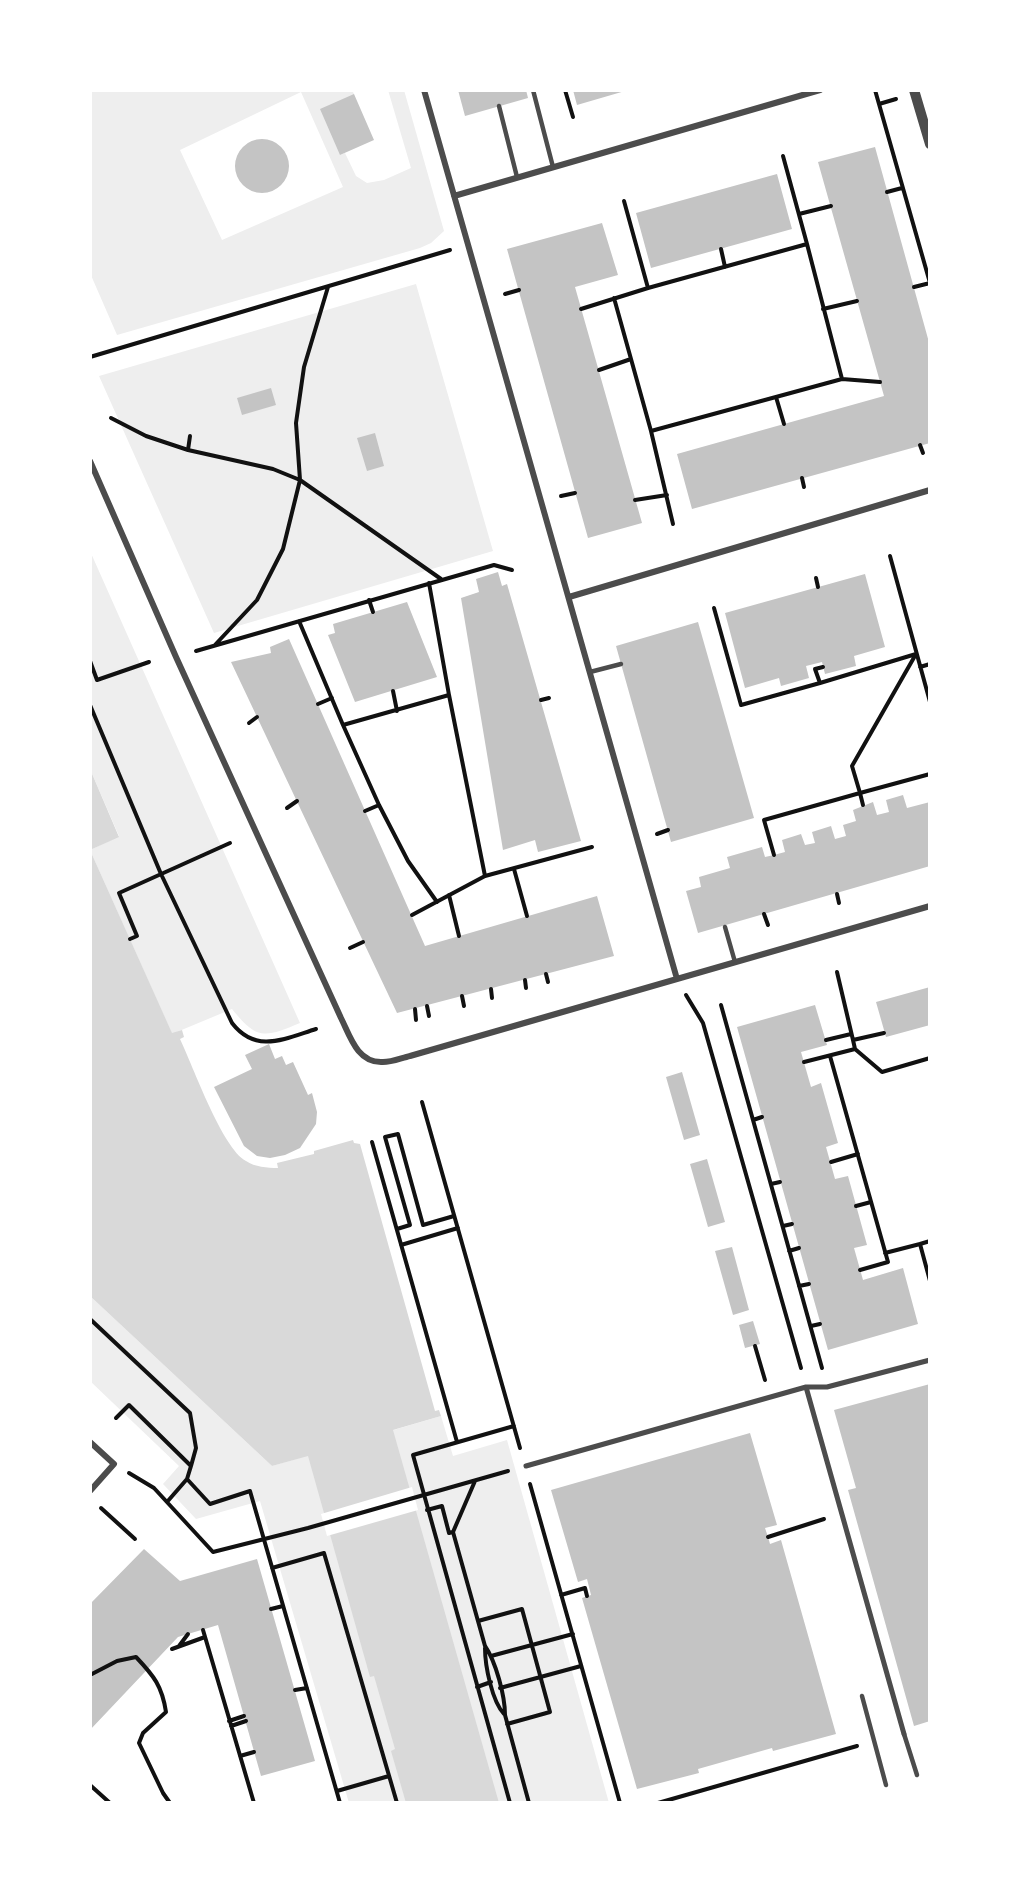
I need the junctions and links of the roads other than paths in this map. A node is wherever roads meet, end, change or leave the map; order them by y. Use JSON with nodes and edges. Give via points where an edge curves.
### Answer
{"nodes":[{"id":1,"x":424,"y":90,"type":"edge"},
{"id":2,"x":533,"y":90,"type":"edge"},
{"id":3,"x":820,"y":90,"type":"edge"},
{"id":4,"x":914,"y":90,"type":"edge"},
{"id":5,"x":499,"y":106,"type":"dead end"},
{"id":6,"x":930,"y":144,"type":"edge"},
{"id":7,"x":553,"y":167,"type":"junction"},
{"id":8,"x":517,"y":177,"type":"junction"},
{"id":9,"x":454,"y":196,"type":"junction"},
{"id":10,"x":90,"y":461,"type":"edge"},
{"id":11,"x":930,"y":490,"type":"edge"},
{"id":12,"x":569,"y":597,"type":"junction"},
{"id":13,"x":621,"y":664,"type":"dead end"},
{"id":14,"x":590,"y":672,"type":"junction"},
{"id":15,"x":930,"y":906,"type":"edge"},
{"id":16,"x":724,"y":927,"type":"dead end"},
{"id":17,"x":735,"y":962,"type":"junction"},
{"id":18,"x":677,"y":979,"type":"junction"},
{"id":19,"x":930,"y":1360,"type":"edge"},
{"id":20,"x":806,"y":1387,"type":"junction"},
{"id":21,"x":90,"y":1442,"type":"edge"},
{"id":22,"x":526,"y":1466,"type":"road end"},
{"id":23,"x":90,"y":1491,"type":"edge"},
{"id":24,"x":862,"y":1696,"type":"dead end"},
{"id":25,"x":904,"y":1734,"type":"joint"},
{"id":26,"x":917,"y":1775,"type":"dead end"},
{"id":27,"x":886,"y":1785,"type":"dead end"}],
"edges":[{"from":1,"to":9,"type":"street"},
{"from":2,"to":7,"type":"lane"},
{"from":3,"to":7,"type":"street"},
{"from":4,"to":6,"type":"street"},
{"from":5,"to":8,"type":"lane"},
{"from":7,"to":8,"type":"street"},
{"from":8,"to":9,"type":"street"},
{"from":9,"to":12,"type":"street"},
{"from":10,"to":18,"type":"street","via":[[359,1053],[382,1063]]},
{"from":11,"to":12,"type":"street"},
{"from":12,"to":14,"type":"street"},
{"from":13,"to":14,"type":"lane"},
{"from":14,"to":18,"type":"street"},
{"from":15,"to":17,"type":"street"},
{"from":16,"to":17,"type":"lane"},
{"from":17,"to":18,"type":"street"},
{"from":19,"to":20,"type":"street","via":[[827,1388]]},
{"from":20,"to":22,"type":"street"},
{"from":20,"to":25,"type":"street"},
{"from":21,"to":23,"type":"street","via":[[114,1464]]},
{"from":24,"to":27,"type":"lane"},
{"from":25,"to":26,"type":"lane"}]}
